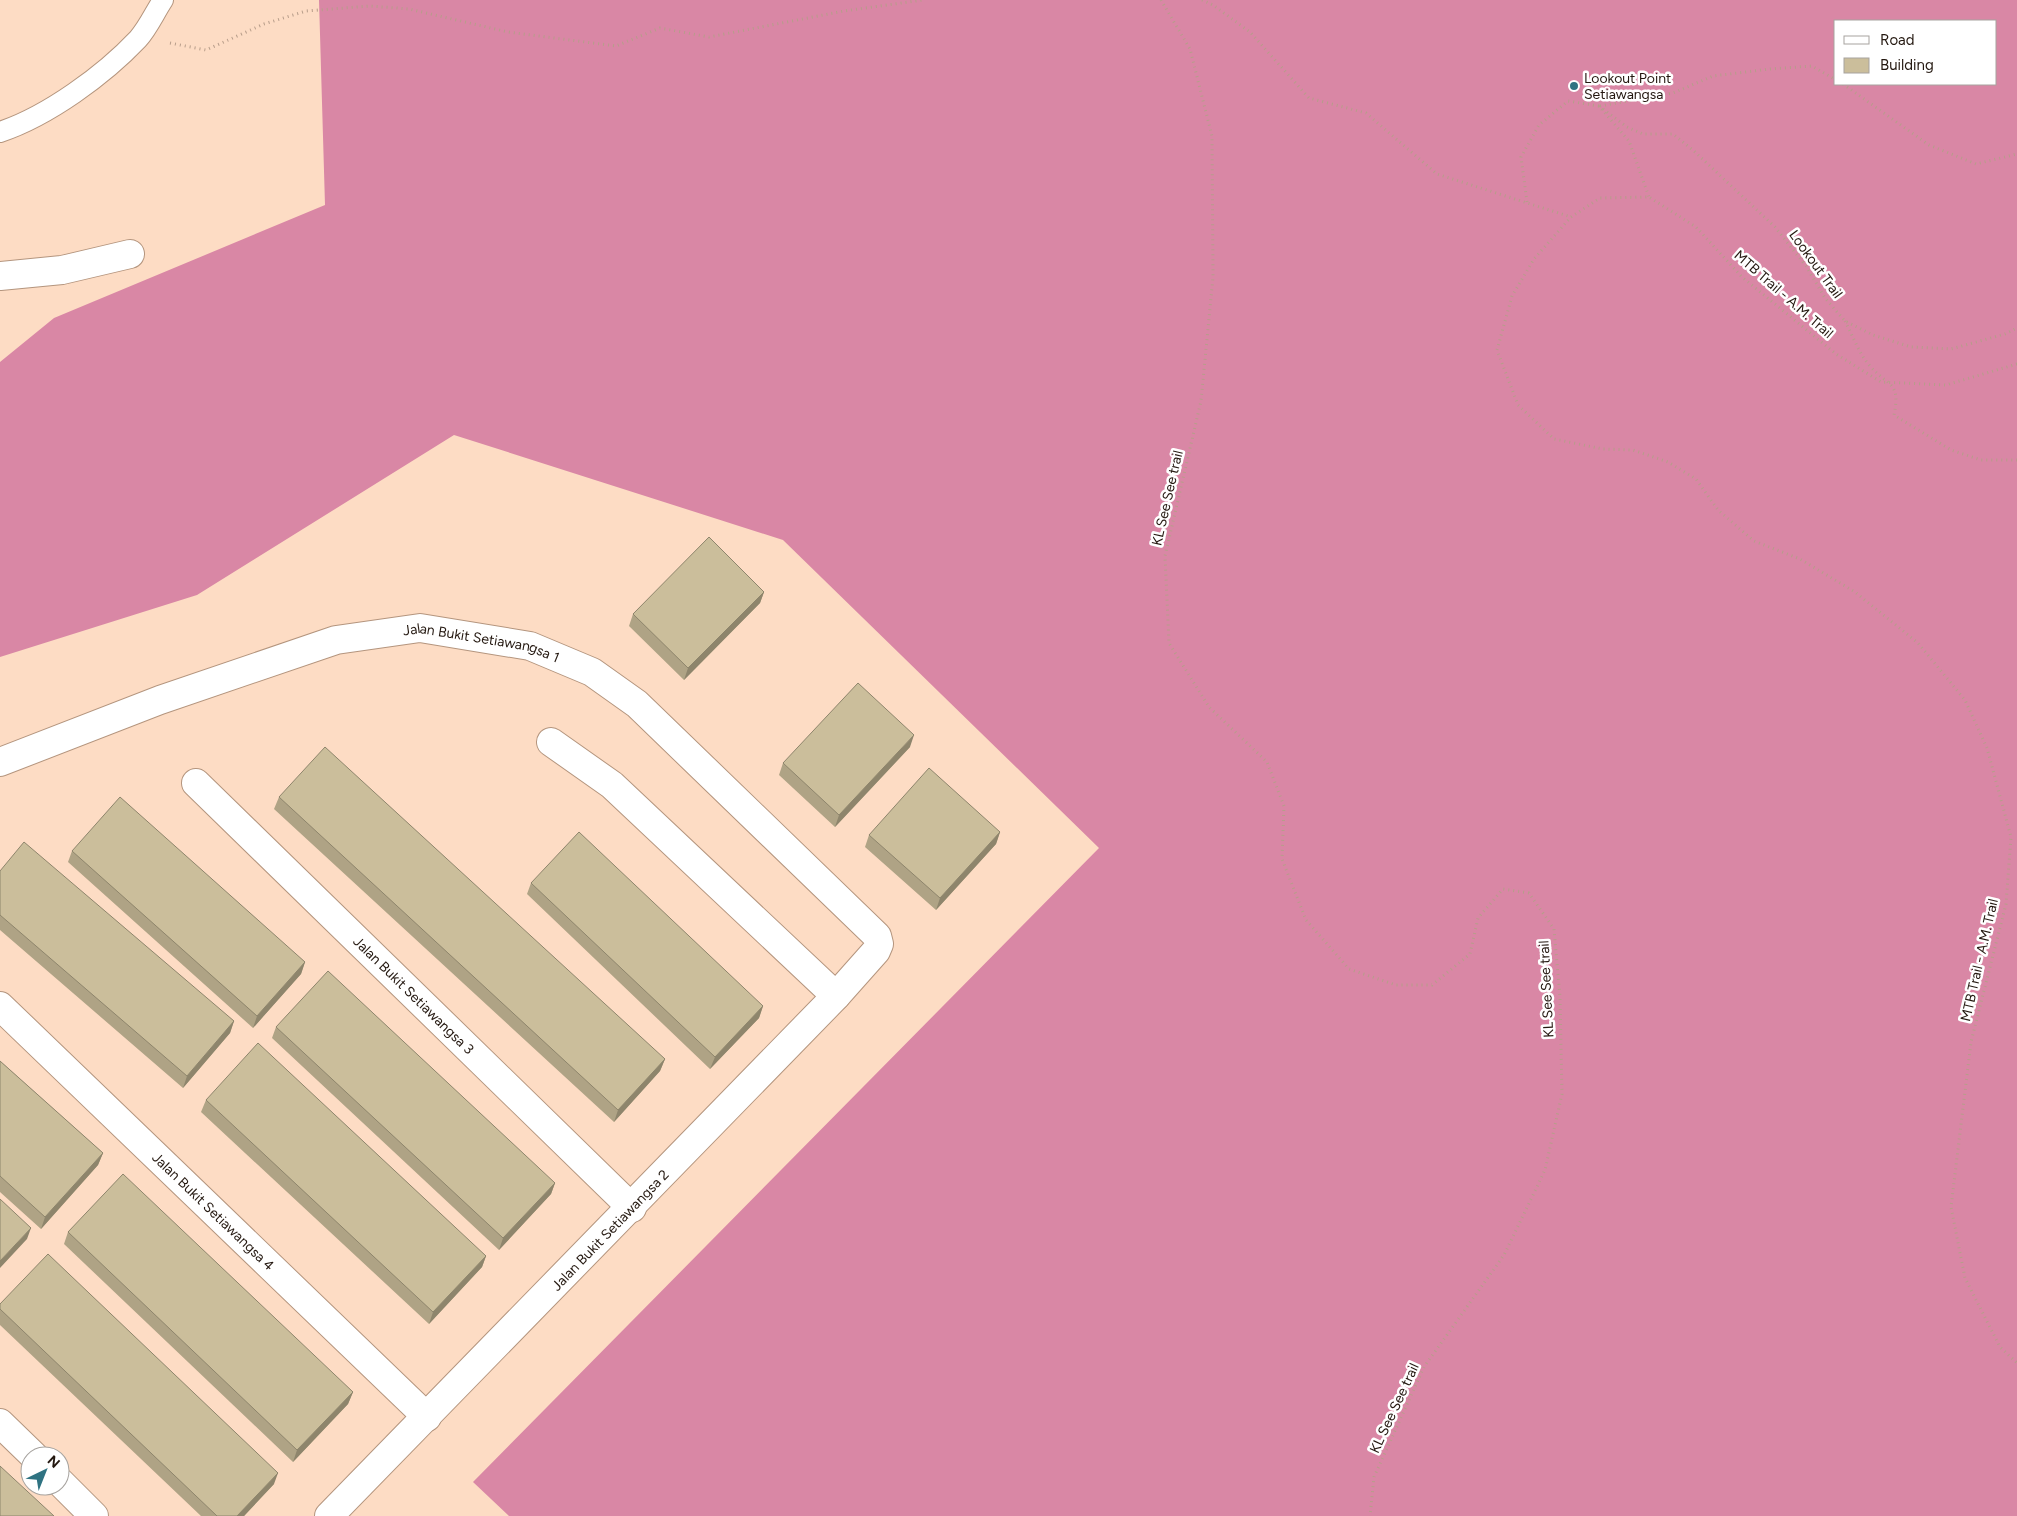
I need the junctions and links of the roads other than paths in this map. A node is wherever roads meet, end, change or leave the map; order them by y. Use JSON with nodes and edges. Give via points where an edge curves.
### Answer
{"nodes":[{"id":1,"x":163,"y":0,"type":"edge"},
{"id":2,"x":0,"y":132,"type":"edge"},
{"id":3,"x":130,"y":254,"type":"dead end"},
{"id":4,"x":0,"y":276,"type":"edge"},
{"id":5,"x":551,"y":742,"type":"dead end"},
{"id":6,"x":0,"y":762,"type":"edge"},
{"id":7,"x":196,"y":783,"type":"dead end"},
{"id":8,"x":877,"y":936,"type":"joint"},
{"id":9,"x":836,"y":996,"type":"junction"},
{"id":10,"x":0,"y":1006,"type":"edge"},
{"id":11,"x":632,"y":1208,"type":"junction"},
{"id":12,"x":427,"y":1417,"type":"junction"},
{"id":13,"x":0,"y":1423,"type":"edge"},
{"id":14,"x":24,"y":1446,"type":"edge"},
{"id":15,"x":70,"y":1492,"type":"edge"},
{"id":16,"x":94,"y":1516,"type":"edge"},
{"id":17,"x":329,"y":1516,"type":"edge"}],
"edges":[{"from":1,"to":2,"type":"lane","via":[[140,37],[95,80],[22,125]]},
{"from":3,"to":4,"type":"street","via":[[62,270]]},
{"from":5,"to":9,"type":"street","via":[[612,784]]},
{"from":6,"to":8,"type":"street","name":"Jalan Bukit Setiawangsa 1","via":[[160,700],[336,640],[420,628],[530,646],[592,672],[637,704]]},
{"from":7,"to":11,"type":"street","name":"Jalan Bukit Setiawangsa 3"},
{"from":8,"to":9,"type":"street","name":"Jalan Bukit Setiawangsa 2","via":[[879,944],[876,951]]},
{"from":9,"to":11,"type":"street","name":"Jalan Bukit Setiawangsa 2"},
{"from":10,"to":12,"type":"street","name":"Jalan Bukit Setiawangsa 4"},
{"from":11,"to":12,"type":"street","name":"Jalan Bukit Setiawangsa 2"},
{"from":12,"to":17,"type":"street","name":"Jalan Bukit Setiawangsa 2"},
{"from":13,"to":14,"type":"street"},
{"from":15,"to":16,"type":"street"}]}
